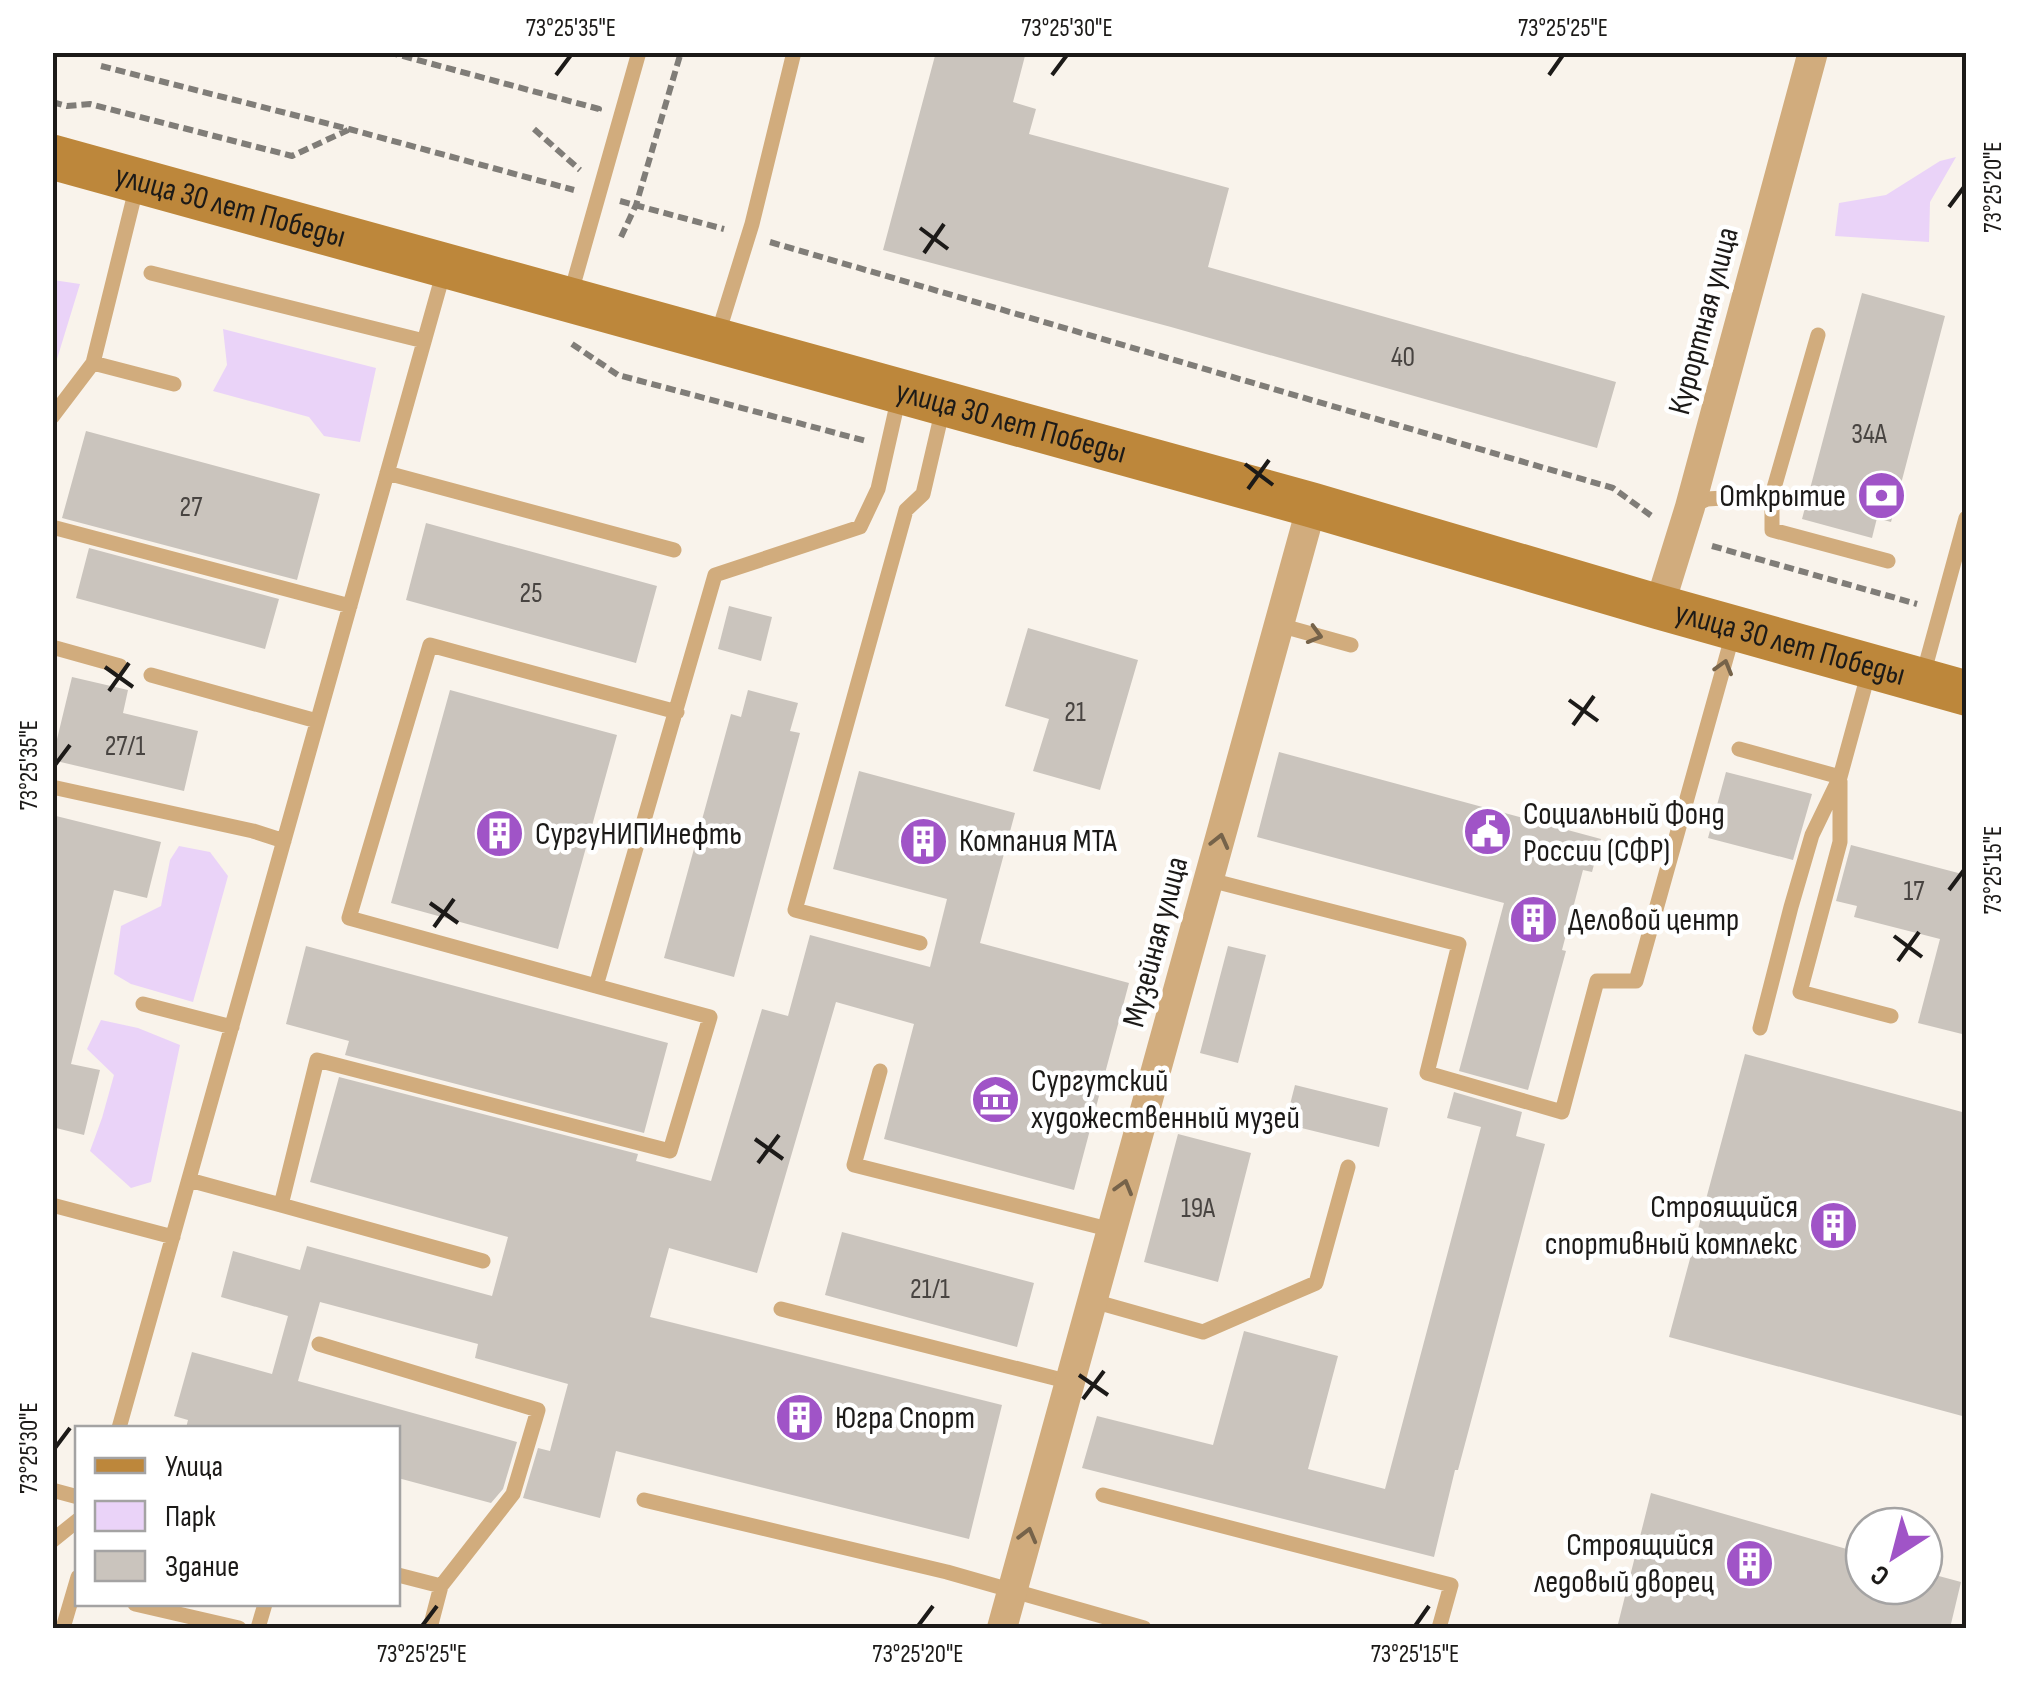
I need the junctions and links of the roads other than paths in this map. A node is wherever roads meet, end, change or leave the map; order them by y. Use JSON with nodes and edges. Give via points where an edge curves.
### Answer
{"nodes":[{"id":1,"x":639,"y":52,"type":"edge"},
{"id":2,"x":794,"y":52,"type":"edge"},
{"id":3,"x":1813,"y":52,"type":"edge"},
{"id":4,"x":52,"y":158,"type":"edge"},
{"id":5,"x":138,"y":181,"type":"junction"},
{"id":6,"x":445,"y":266,"type":"junction"},
{"id":7,"x":151,"y":273,"type":"dead end"},
{"id":8,"x":569,"y":300,"type":"junction"},
{"id":9,"x":1818,"y":335,"type":"dead end"},
{"id":10,"x":716,"y":340,"type":"junction"},
{"id":11,"x":424,"y":341,"type":"junction"},
{"id":12,"x":93,"y":364,"type":"junction"},
{"id":13,"x":174,"y":384,"type":"dead end"},
{"id":14,"x":900,"y":392,"type":"junction"},
{"id":15,"x":944,"y":404,"type":"junction"},
{"id":16,"x":52,"y":417,"type":"edge"},
{"id":17,"x":387,"y":473,"type":"junction"},
{"id":18,"x":1772,"y":495,"type":"junction"},
{"id":19,"x":1312,"y":505,"type":"junction"},
{"id":20,"x":1690,"y":507,"type":"junction"},
{"id":21,"x":1966,"y":518,"type":"edge"},
{"id":22,"x":52,"y":527,"type":"edge"},
{"id":23,"x":674,"y":550,"type":"dead end"},
{"id":24,"x":1888,"y":561,"type":"dead end"},
{"id":25,"x":350,"y":606,"type":"junction"},
{"id":26,"x":1659,"y":608,"type":"junction"},
{"id":27,"x":1279,"y":625,"type":"junction"},
{"id":28,"x":1735,"y":627,"type":"junction"},
{"id":29,"x":1351,"y":646,"type":"dead end"},
{"id":30,"x":52,"y":647,"type":"edge"},
{"id":31,"x":120,"y":666,"type":"dead end"},
{"id":32,"x":1870,"y":667,"type":"junction"},
{"id":33,"x":151,"y":674,"type":"dead end"},
{"id":34,"x":1922,"y":679,"type":"junction"},
{"id":35,"x":1966,"y":693,"type":"edge"},
{"id":36,"x":677,"y":712,"type":"junction"},
{"id":37,"x":317,"y":721,"type":"junction"},
{"id":38,"x":1739,"y":749,"type":"dead end"},
{"id":39,"x":1840,"y":776,"type":"junction"},
{"id":40,"x":52,"y":788,"type":"edge"},
{"id":41,"x":284,"y":840,"type":"junction"},
{"id":42,"x":1210,"y":880,"type":"junction"},
{"id":43,"x":920,"y":942,"type":"dead end"},
{"id":44,"x":596,"y":986,"type":"junction"},
{"id":45,"x":143,"y":1004,"type":"dead end"},
{"id":46,"x":1892,"y":1016,"type":"dead end"},
{"id":47,"x":232,"y":1027,"type":"junction"},
{"id":48,"x":1760,"y":1028,"type":"dead end"},
{"id":49,"x":880,"y":1072,"type":"dead end"},
{"id":50,"x":1348,"y":1167,"type":"dead end"},
{"id":51,"x":189,"y":1180,"type":"junction"},
{"id":52,"x":52,"y":1205,"type":"edge"},
{"id":53,"x":281,"y":1205,"type":"junction"},
{"id":54,"x":1112,"y":1230,"type":"junction"},
{"id":55,"x":173,"y":1237,"type":"junction"},
{"id":56,"x":483,"y":1261,"type":"dead end"},
{"id":57,"x":1093,"y":1301,"type":"junction"},
{"id":58,"x":781,"y":1309,"type":"dead end"},
{"id":59,"x":320,"y":1344,"type":"dead end"},
{"id":60,"x":1070,"y":1382,"type":"junction"},
{"id":61,"x":120,"y":1426,"type":"edge"},
{"id":62,"x":1103,"y":1495,"type":"dead end"},
{"id":63,"x":644,"y":1500,"type":"dead end"},
{"id":64,"x":75,"y":1522,"type":"edge"},
{"id":65,"x":52,"y":1541,"type":"edge"},
{"id":66,"x":400,"y":1575,"type":"edge"},
{"id":67,"x":440,"y":1586,"type":"junction"},
{"id":68,"x":75,"y":1591,"type":"edge"},
{"id":69,"x":1013,"y":1591,"type":"junction"},
{"id":70,"x":144,"y":1606,"type":"edge"},
{"id":71,"x":64,"y":1628,"type":"edge"},
{"id":72,"x":239,"y":1628,"type":"edge"},
{"id":73,"x":430,"y":1628,"type":"edge"},
{"id":74,"x":1002,"y":1628,"type":"edge"},
{"id":75,"x":1144,"y":1628,"type":"edge"},
{"id":76,"x":1440,"y":1628,"type":"edge"}],
"edges":[{"from":1,"to":8,"type":"lane"},
{"from":2,"to":10,"type":"lane"},
{"from":3,"to":20,"type":"street","name":"Курортная улица"},
{"from":4,"to":5,"type":"main road","name":"улица 30 лет Победы"},
{"from":5,"to":6,"type":"main road","name":"улица 30 лет Победы"},
{"from":5,"to":12,"type":"lane"},
{"from":6,"to":8,"type":"main road","name":"улица 30 лет Победы"},
{"from":6,"to":11,"type":"lane"},
{"from":7,"to":11,"type":"lane"},
{"from":8,"to":10,"type":"main road","name":"улица 30 лет Победы"},
{"from":9,"to":18,"type":"lane"},
{"from":10,"to":14,"type":"main road","name":"улица 30 лет Победы"},
{"from":11,"to":17,"type":"lane"},
{"from":12,"to":13,"type":"lane"},
{"from":12,"to":16,"type":"lane"},
{"from":14,"to":15,"type":"main road","name":"улица 30 лет Победы"},
{"from":14,"to":36,"type":"lane","via":[[878,489],[860,527],[715,575]]},
{"from":15,"to":19,"type":"main road","name":"улица 30 лет Победы"},
{"from":15,"to":43,"type":"lane","via":[[923,494],[906,510],[796,910]]},
{"from":17,"to":23,"type":"lane"},
{"from":17,"to":25,"type":"lane"},
{"from":18,"to":20,"type":"lane","via":[[1707,499]]},
{"from":18,"to":24,"type":"lane","via":[[1772,530]]},
{"from":19,"to":26,"type":"main road","name":"улица 30 лет Победы"},
{"from":19,"to":27,"type":"street","name":"Музейная улица"},
{"from":20,"to":26,"type":"street","name":"Курортная улица"},
{"from":21,"to":34,"type":"lane"},
{"from":22,"to":25,"type":"lane"},
{"from":25,"to":37,"type":"lane"},
{"from":26,"to":28,"type":"main road","name":"улица 30 лет Победы"},
{"from":27,"to":29,"type":"lane","one_way":true},
{"from":42,"to":27,"type":"street","name":"Музейная улица","one_way":true},
{"from":28,"to":32,"type":"main road","name":"улица 30 лет Победы"},
{"from":42,"to":28,"type":"lane","one_way":true,"via":[[1459,944],[1427,1073],[1562,1112],[1597,981],[1636,981]]},
{"from":30,"to":31,"type":"lane"},
{"from":32,"to":34,"type":"main road","name":"улица 30 лет Победы"},
{"from":32,"to":39,"type":"lane"},
{"from":33,"to":37,"type":"lane"},
{"from":34,"to":35,"type":"main road","name":"улица 30 лет Победы"},
{"from":36,"to":44,"type":"lane"},
{"from":36,"to":44,"type":"lane","via":[[430,645],[350,918]]},
{"from":37,"to":41,"type":"lane"},
{"from":38,"to":39,"type":"lane"},
{"from":39,"to":46,"type":"lane","via":[[1840,842],[1800,992]]},
{"from":39,"to":48,"type":"lane","via":[[1812,834]]},
{"from":40,"to":41,"type":"lane"},
{"from":41,"to":47,"type":"lane"},
{"from":54,"to":42,"type":"street","name":"Музейная улица","one_way":true},
{"from":44,"to":53,"type":"lane","via":[[710,1017],[670,1151],[316,1060]]},
{"from":45,"to":47,"type":"lane"},
{"from":47,"to":51,"type":"lane"},
{"from":49,"to":54,"type":"lane","via":[[854,1165]]},
{"from":50,"to":57,"type":"lane","via":[[1316,1284],[1203,1332]]},
{"from":51,"to":53,"type":"lane"},
{"from":51,"to":55,"type":"lane"},
{"from":52,"to":55,"type":"lane"},
{"from":53,"to":56,"type":"lane"},
{"from":54,"to":57,"type":"street","name":"Музейная улица"},
{"from":55,"to":61,"type":"lane"},
{"from":57,"to":60,"type":"street","name":"Музейная улица"},
{"from":58,"to":60,"type":"lane"},
{"from":59,"to":67,"type":"lane","via":[[538,1410],[513,1494]]},
{"from":69,"to":60,"type":"street","name":"Музейная улица","one_way":true},
{"from":62,"to":76,"type":"lane","via":[[1451,1585]]},
{"from":63,"to":69,"type":"lane"},
{"from":64,"to":65,"type":"lane"},
{"from":66,"to":67,"type":"lane"},
{"from":67,"to":73,"type":"lane"},
{"from":68,"to":71,"type":"lane"},
{"from":69,"to":74,"type":"street","name":"Музейная улица"},
{"from":69,"to":75,"type":"lane"},
{"from":70,"to":72,"type":"lane"}]}
